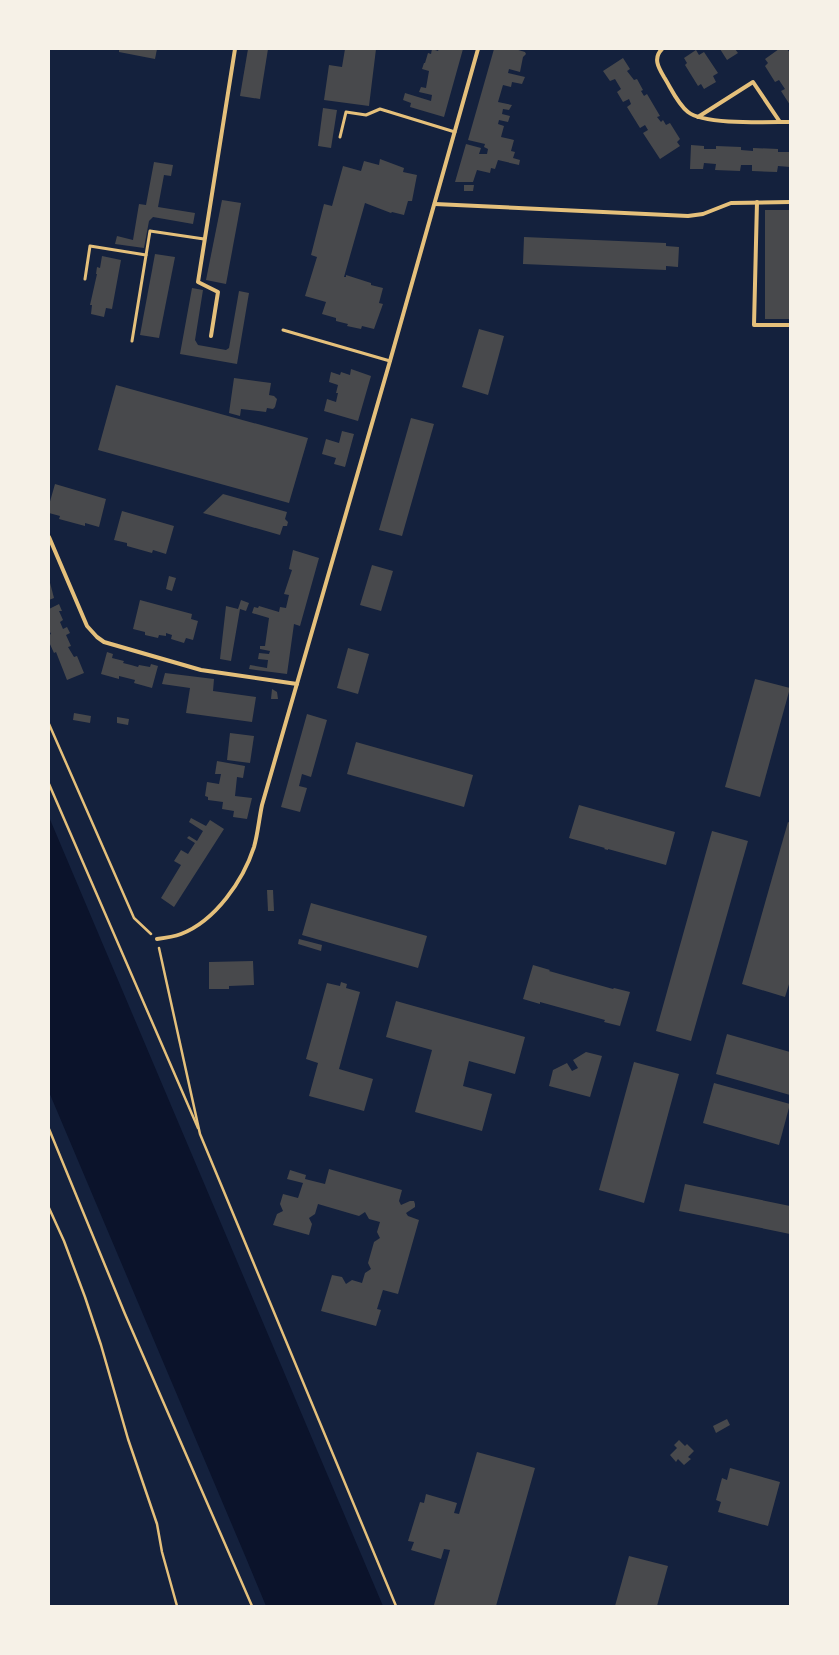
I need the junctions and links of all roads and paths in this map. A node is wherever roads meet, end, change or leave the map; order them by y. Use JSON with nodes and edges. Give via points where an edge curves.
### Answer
{"nodes":[{"id":1,"x":235,"y":49,"type":"edge"},
{"id":2,"x":478,"y":49,"type":"edge"},
{"id":3,"x":662,"y":49,"type":"edge"},
{"id":4,"x":698,"y":117,"type":"junction"},
{"id":5,"x":780,"y":122,"type":"junction"},
{"id":6,"x":790,"y":122,"type":"edge"},
{"id":7,"x":455,"y":132,"type":"junction"},
{"id":8,"x":340,"y":137,"type":"dead end"},
{"id":9,"x":757,"y":202,"type":"junction"},
{"id":10,"x":790,"y":202,"type":"edge"},
{"id":11,"x":435,"y":204,"type":"junction"},
{"id":12,"x":204,"y":239,"type":"junction"},
{"id":13,"x":146,"y":255,"type":"junction"},
{"id":14,"x":85,"y":279,"type":"dead end"},
{"id":15,"x":790,"y":325,"type":"edge"},
{"id":16,"x":283,"y":330,"type":"dead end"},
{"id":17,"x":211,"y":336,"type":"dead end"},
{"id":18,"x":132,"y":341,"type":"dead end"},
{"id":19,"x":390,"y":361,"type":"junction"},
{"id":20,"x":49,"y":537,"type":"edge"},
{"id":21,"x":297,"y":684,"type":"junction"},
{"id":22,"x":49,"y":724,"type":"edge"},
{"id":23,"x":49,"y":784,"type":"edge"},
{"id":24,"x":157,"y":939,"type":"junction"},
{"id":25,"x":49,"y":1129,"type":"edge"},
{"id":26,"x":200,"y":1134,"type":"junction"},
{"id":27,"x":49,"y":1208,"type":"edge"},
{"id":28,"x":177,"y":1606,"type":"edge"},
{"id":29,"x":252,"y":1606,"type":"edge"},
{"id":30,"x":396,"y":1606,"type":"edge"}],
"edges":[{"from":1,"to":12,"type":"street"},
{"from":2,"to":7,"type":"street"},
{"from":3,"to":4,"type":"street","via":[[657,56],[658,68],[681,105]]},
{"from":4,"to":5,"type":"street"},
{"from":4,"to":5,"type":"street","via":[[753,82]]},
{"from":5,"to":6,"type":"street"},
{"from":7,"to":8,"type":"lane","via":[[380,109],[366,115],[346,112]]},
{"from":7,"to":11,"type":"street"},
{"from":9,"to":10,"type":"street"},
{"from":9,"to":11,"type":"street","via":[[731,203],[703,214],[688,216]]},
{"from":9,"to":15,"type":"street","via":[[754,325]]},
{"from":11,"to":19,"type":"street"},
{"from":12,"to":13,"type":"lane","via":[[150,231]]},
{"from":12,"to":17,"type":"street","via":[[198,282],[218,292]]},
{"from":13,"to":14,"type":"lane","via":[[90,246]]},
{"from":13,"to":18,"type":"lane"},
{"from":16,"to":19,"type":"lane"},
{"from":19,"to":21,"type":"street"},
{"from":20,"to":21,"type":"street","via":[[87,626],[104,642],[201,670]]},
{"from":21,"to":24,"type":"street","via":[[262,805],[253,849],[241,875],[219,905],[199,924],[180,935]]},
{"from":22,"to":24,"type":"path","via":[[134,918]]},
{"from":23,"to":26,"type":"path"},
{"from":24,"to":26,"type":"path"},
{"from":25,"to":29,"type":"path","via":[[125,1314]]},
{"from":26,"to":30,"type":"path"},
{"from":27,"to":28,"type":"path","via":[[64,1241],[99,1338],[128,1438],[157,1524]]}]}
